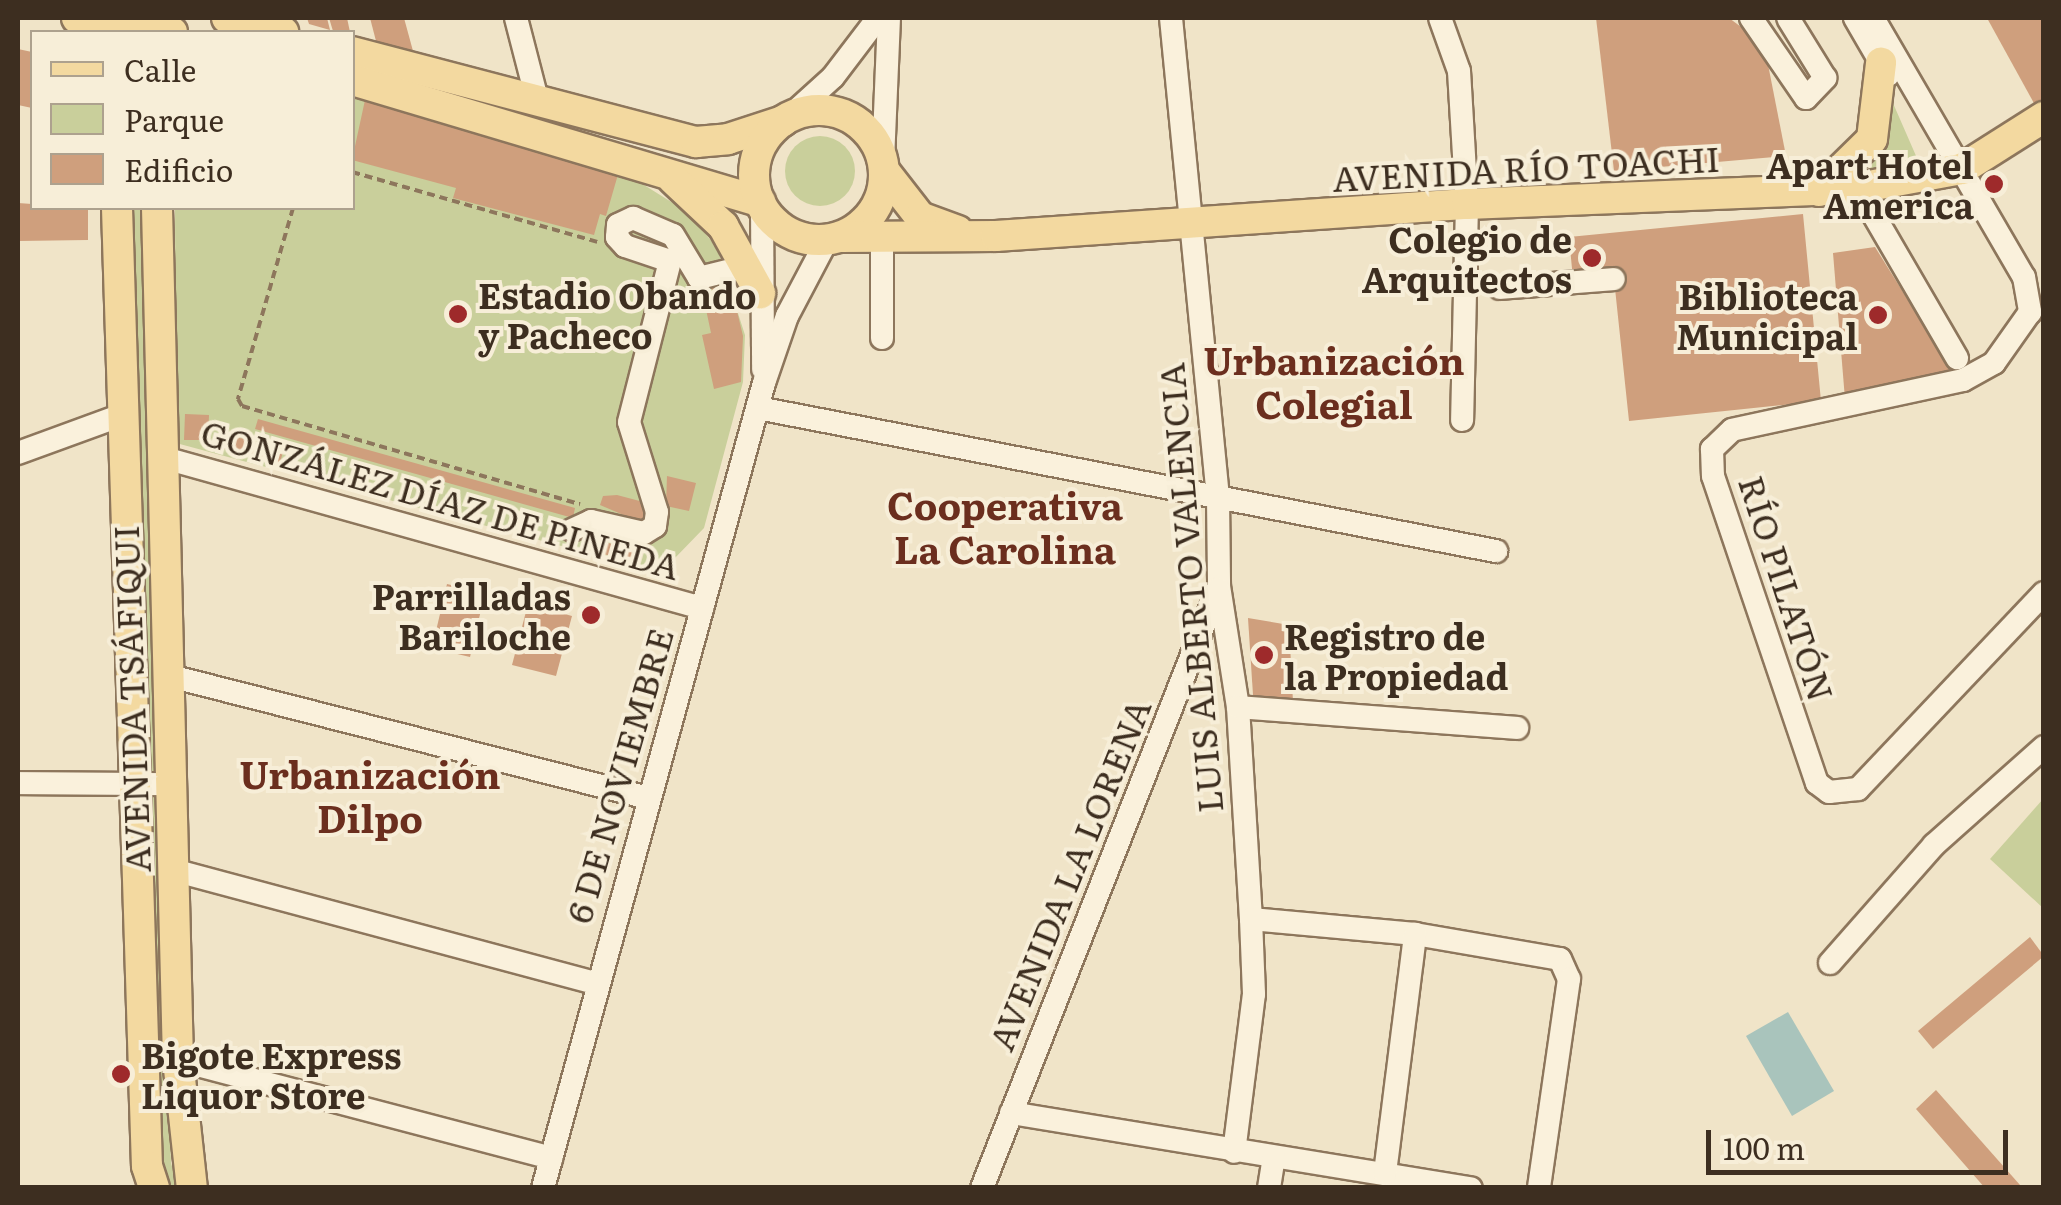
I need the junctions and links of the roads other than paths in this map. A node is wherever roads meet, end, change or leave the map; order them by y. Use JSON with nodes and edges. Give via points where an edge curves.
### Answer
{"nodes":[{"id":1,"x":77,"y":18,"type":"edge"},
{"id":2,"x":228,"y":18,"type":"edge"},
{"id":3,"x":516,"y":18,"type":"edge"},
{"id":4,"x":878,"y":18,"type":"edge"},
{"id":5,"x":889,"y":18,"type":"edge"},
{"id":6,"x":1171,"y":18,"type":"edge"},
{"id":7,"x":1440,"y":18,"type":"edge"},
{"id":8,"x":1751,"y":18,"type":"edge"},
{"id":9,"x":1788,"y":18,"type":"edge"},
{"id":10,"x":1855,"y":18,"type":"edge"},
{"id":11,"x":1873,"y":18,"type":"edge"},
{"id":12,"x":110,"y":25,"type":"edge"},
{"id":13,"x":159,"y":28,"type":"edge"},
{"id":14,"x":275,"y":30,"type":"edge"},
{"id":15,"x":355,"y":53,"type":"edge"},
{"id":16,"x":1881,"y":64,"type":"junction"},
{"id":17,"x":355,"y":81,"type":"edge"},
{"id":18,"x":538,"y":103,"type":"junction"},
{"id":19,"x":2044,"y":117,"type":"edge"},
{"id":20,"x":786,"y":119,"type":"junction"},
{"id":21,"x":654,"y":166,"type":"junction"},
{"id":22,"x":884,"y":166,"type":"junction"},
{"id":23,"x":1962,"y":168,"type":"junction"},
{"id":24,"x":1858,"y":188,"type":"junction"},
{"id":25,"x":1819,"y":191,"type":"junction"},
{"id":26,"x":761,"y":204,"type":"junction"},
{"id":27,"x":1467,"y":204,"type":"junction"},
{"id":28,"x":117,"y":210,"type":"edge"},
{"id":29,"x":157,"y":210,"type":"edge"},
{"id":30,"x":1192,"y":223,"type":"junction"},
{"id":31,"x":996,"y":236,"type":"junction"},
{"id":32,"x":834,"y":238,"type":"junction"},
{"id":33,"x":882,"y":240,"type":"junction"},
{"id":34,"x":754,"y":279,"type":"junction"},
{"id":35,"x":1614,"y":279,"type":"dead end"},
{"id":36,"x":1500,"y":288,"type":"dead end"},
{"id":37,"x":2037,"y":294,"type":"edge"},
{"id":38,"x":882,"y":338,"type":"dead end"},
{"id":39,"x":1957,"y":358,"type":"dead end"},
{"id":40,"x":764,"y":383,"type":"junction"},
{"id":41,"x":758,"y":408,"type":"junction"},
{"id":42,"x":122,"y":414,"type":"junction"},
{"id":43,"x":1462,"y":420,"type":"dead end"},
{"id":44,"x":18,"y":453,"type":"edge"},
{"id":45,"x":161,"y":457,"type":"junction"},
{"id":46,"x":1218,"y":498,"type":"junction"},
{"id":47,"x":582,"y":526,"type":"road end"},
{"id":48,"x":1496,"y":551,"type":"dead end"},
{"id":49,"x":1219,"y":586,"type":"junction"},
{"id":50,"x":2044,"y":594,"type":"edge"},
{"id":51,"x":702,"y":608,"type":"junction"},
{"id":52,"x":166,"y":675,"type":"junction"},
{"id":53,"x":1238,"y":707,"type":"junction"},
{"id":54,"x":1517,"y":728,"type":"dead end"},
{"id":55,"x":2044,"y":747,"type":"edge"},
{"id":56,"x":18,"y":783,"type":"edge"},
{"id":57,"x":134,"y":784,"type":"junction"},
{"id":58,"x":169,"y":784,"type":"junction"},
{"id":59,"x":647,"y":798,"type":"junction"},
{"id":60,"x":172,"y":870,"type":"junction"},
{"id":61,"x":1251,"y":919,"type":"junction"},
{"id":62,"x":1416,"y":934,"type":"junction"},
{"id":63,"x":1830,"y":963,"type":"dead end"},
{"id":64,"x":596,"y":983,"type":"junction"},
{"id":65,"x":178,"y":1060,"type":"junction"},
{"id":66,"x":1011,"y":1112,"type":"junction"},
{"id":67,"x":1234,"y":1152,"type":"junction"},
{"id":68,"x":1274,"y":1157,"type":"junction"},
{"id":69,"x":551,"y":1158,"type":"junction"},
{"id":70,"x":1386,"y":1173,"type":"junction"},
{"id":71,"x":154,"y":1188,"type":"edge"},
{"id":72,"x":192,"y":1188,"type":"edge"},
{"id":73,"x":543,"y":1188,"type":"edge"},
{"id":74,"x":982,"y":1188,"type":"edge"},
{"id":75,"x":1269,"y":1188,"type":"edge"},
{"id":76,"x":1470,"y":1188,"type":"edge"},
{"id":77,"x":1539,"y":1188,"type":"edge"}],
"edges":[{"from":1,"to":12,"type":"main road"},
{"from":2,"to":14,"type":"main road"},
{"from":3,"to":18,"type":"street"},
{"from":4,"to":20,"type":"street","via":[[832,78]]},
{"from":5,"to":22,"type":"street"},
{"from":6,"to":30,"type":"street","name":"LUIS ALBERTO VALENCIA"},
{"from":7,"to":27,"type":"street","via":[[1458,71]]},
{"from":8,"to":9,"type":"street","via":[[1806,98],[1825,78]]},
{"from":10,"to":16,"type":"street"},
{"from":11,"to":23,"type":"street","name":"RÍO PILATÓN"},
{"from":12,"to":13,"type":"main road"},
{"from":15,"to":18,"type":"main road"},
{"from":16,"to":23,"type":"street","via":[[1922,129]]},
{"from":16,"to":25,"type":"main road","via":[[1872,139]]},
{"from":17,"to":21,"type":"main road"},
{"from":18,"to":20,"type":"main road","via":[[705,143]]},
{"from":19,"to":23,"type":"main road","name":"AVENIDA RÍO TOACHI"},
{"from":20,"to":22,"type":"main road","via":[[812,110],[847,116],[866,129]]},
{"from":20,"to":26,"type":"main road","via":[[758,154]]},
{"from":21,"to":26,"type":"main road"},
{"from":21,"to":34,"type":"main road","via":[[704,203]]},
{"from":22,"to":31,"type":"main road","name":"AVENIDA RÍO TOACHI","via":[[935,226]]},
{"from":22,"to":32,"type":"main road","via":[[870,216]]},
{"from":23,"to":24,"type":"main road","name":"AVENIDA RÍO TOACHI"},
{"from":23,"to":37,"type":"street","name":"RÍO PILATÓN"},
{"from":24,"to":25,"type":"main road","name":"AVENIDA RÍO TOACHI"},
{"from":24,"to":39,"type":"street"},
{"from":25,"to":27,"type":"main road","name":"AVENIDA RÍO TOACHI"},
{"from":26,"to":32,"type":"main road","via":[[790,234]]},
{"from":26,"to":34,"type":"street","name":"6 DE NOVIEMBRE"},
{"from":27,"to":30,"type":"main road","name":"AVENIDA RÍO TOACHI"},
{"from":27,"to":43,"type":"street"},
{"from":28,"to":42,"type":"main road","name":"AVENIDA TSÁFIQUI"},
{"from":29,"to":45,"type":"main road","name":"AVENIDA TSÁFIQUI"},
{"from":30,"to":31,"type":"main road","name":"AVENIDA RÍO TOACHI"},
{"from":30,"to":46,"type":"street","name":"LUIS ALBERTO VALENCIA"},
{"from":31,"to":33,"type":"main road","name":"AVENIDA RÍO TOACHI"},
{"from":32,"to":33,"type":"main road","name":"AVENIDA RÍO TOACHI"},
{"from":32,"to":40,"type":"street","name":"6 DE NOVIEMBRE","via":[[794,301]]},
{"from":33,"to":38,"type":"street"},
{"from":34,"to":40,"type":"street","name":"6 DE NOVIEMBRE"},
{"from":34,"to":47,"type":"street","via":[[700,278],[673,235],[633,218],[618,225],[617,237],[670,261],[670,298],[629,422],[643,436],[656,499],[654,526],[644,534]]},
{"from":35,"to":36,"type":"street"},
{"from":37,"to":50,"type":"street","name":"RÍO PILATÓN","via":[[2019,335],[1994,363],[1963,380],[1732,430],[1712,449],[1713,476],[1809,767],[1829,792],[1858,789]]},
{"from":40,"to":41,"type":"street","name":"6 DE NOVIEMBRE"},
{"from":41,"to":46,"type":"street"},
{"from":41,"to":51,"type":"street","name":"6 DE NOVIEMBRE"},
{"from":42,"to":44,"type":"street"},
{"from":42,"to":57,"type":"main road","name":"AVENIDA TSÁFIQUI"},
{"from":45,"to":51,"type":"street","name":"GONZÁLEZ DÍAZ DE PINEDA"},
{"from":45,"to":52,"type":"main road","name":"AVENIDA TSÁFIQUI"},
{"from":46,"to":48,"type":"street"},
{"from":46,"to":49,"type":"street","name":"LUIS ALBERTO VALENCIA"},
{"from":49,"to":53,"type":"street","name":"LUIS ALBERTO VALENCIA"},
{"from":49,"to":66,"type":"street","name":"AVENIDA LA LORENA"},
{"from":51,"to":59,"type":"street","name":"6 DE NOVIEMBRE"},
{"from":52,"to":58,"type":"main road","name":"AVENIDA TSÁFIQUI"},
{"from":52,"to":59,"type":"street"},
{"from":53,"to":54,"type":"street"},
{"from":53,"to":61,"type":"street","name":"LUIS ALBERTO VALENCIA"},
{"from":55,"to":63,"type":"street","via":[[1934,845]]},
{"from":56,"to":57,"type":"street"},
{"from":57,"to":58,"type":"street"},
{"from":57,"to":71,"type":"main road","name":"AVENIDA TSÁFIQUI"},
{"from":58,"to":60,"type":"main road","name":"AVENIDA TSÁFIQUI"},
{"from":59,"to":64,"type":"street","name":"6 DE NOVIEMBRE"},
{"from":60,"to":64,"type":"street"},
{"from":60,"to":65,"type":"main road","name":"AVENIDA TSÁFIQUI"},
{"from":61,"to":62,"type":"street"},
{"from":61,"to":67,"type":"street","name":"LUIS ALBERTO VALENCIA","via":[[1254,994]]},
{"from":62,"to":70,"type":"street"},
{"from":62,"to":77,"type":"street","via":[[1549,953],[1569,979]]},
{"from":64,"to":69,"type":"street","name":"6 DE NOVIEMBRE"},
{"from":65,"to":69,"type":"street"},
{"from":65,"to":72,"type":"main road","name":"AVENIDA TSÁFIQUI"},
{"from":66,"to":67,"type":"street"},
{"from":66,"to":74,"type":"street","name":"AVENIDA LA LORENA"},
{"from":67,"to":68,"type":"street"},
{"from":68,"to":70,"type":"street"},
{"from":68,"to":75,"type":"street"},
{"from":69,"to":73,"type":"street","name":"6 DE NOVIEMBRE"},
{"from":70,"to":76,"type":"street"}]}
